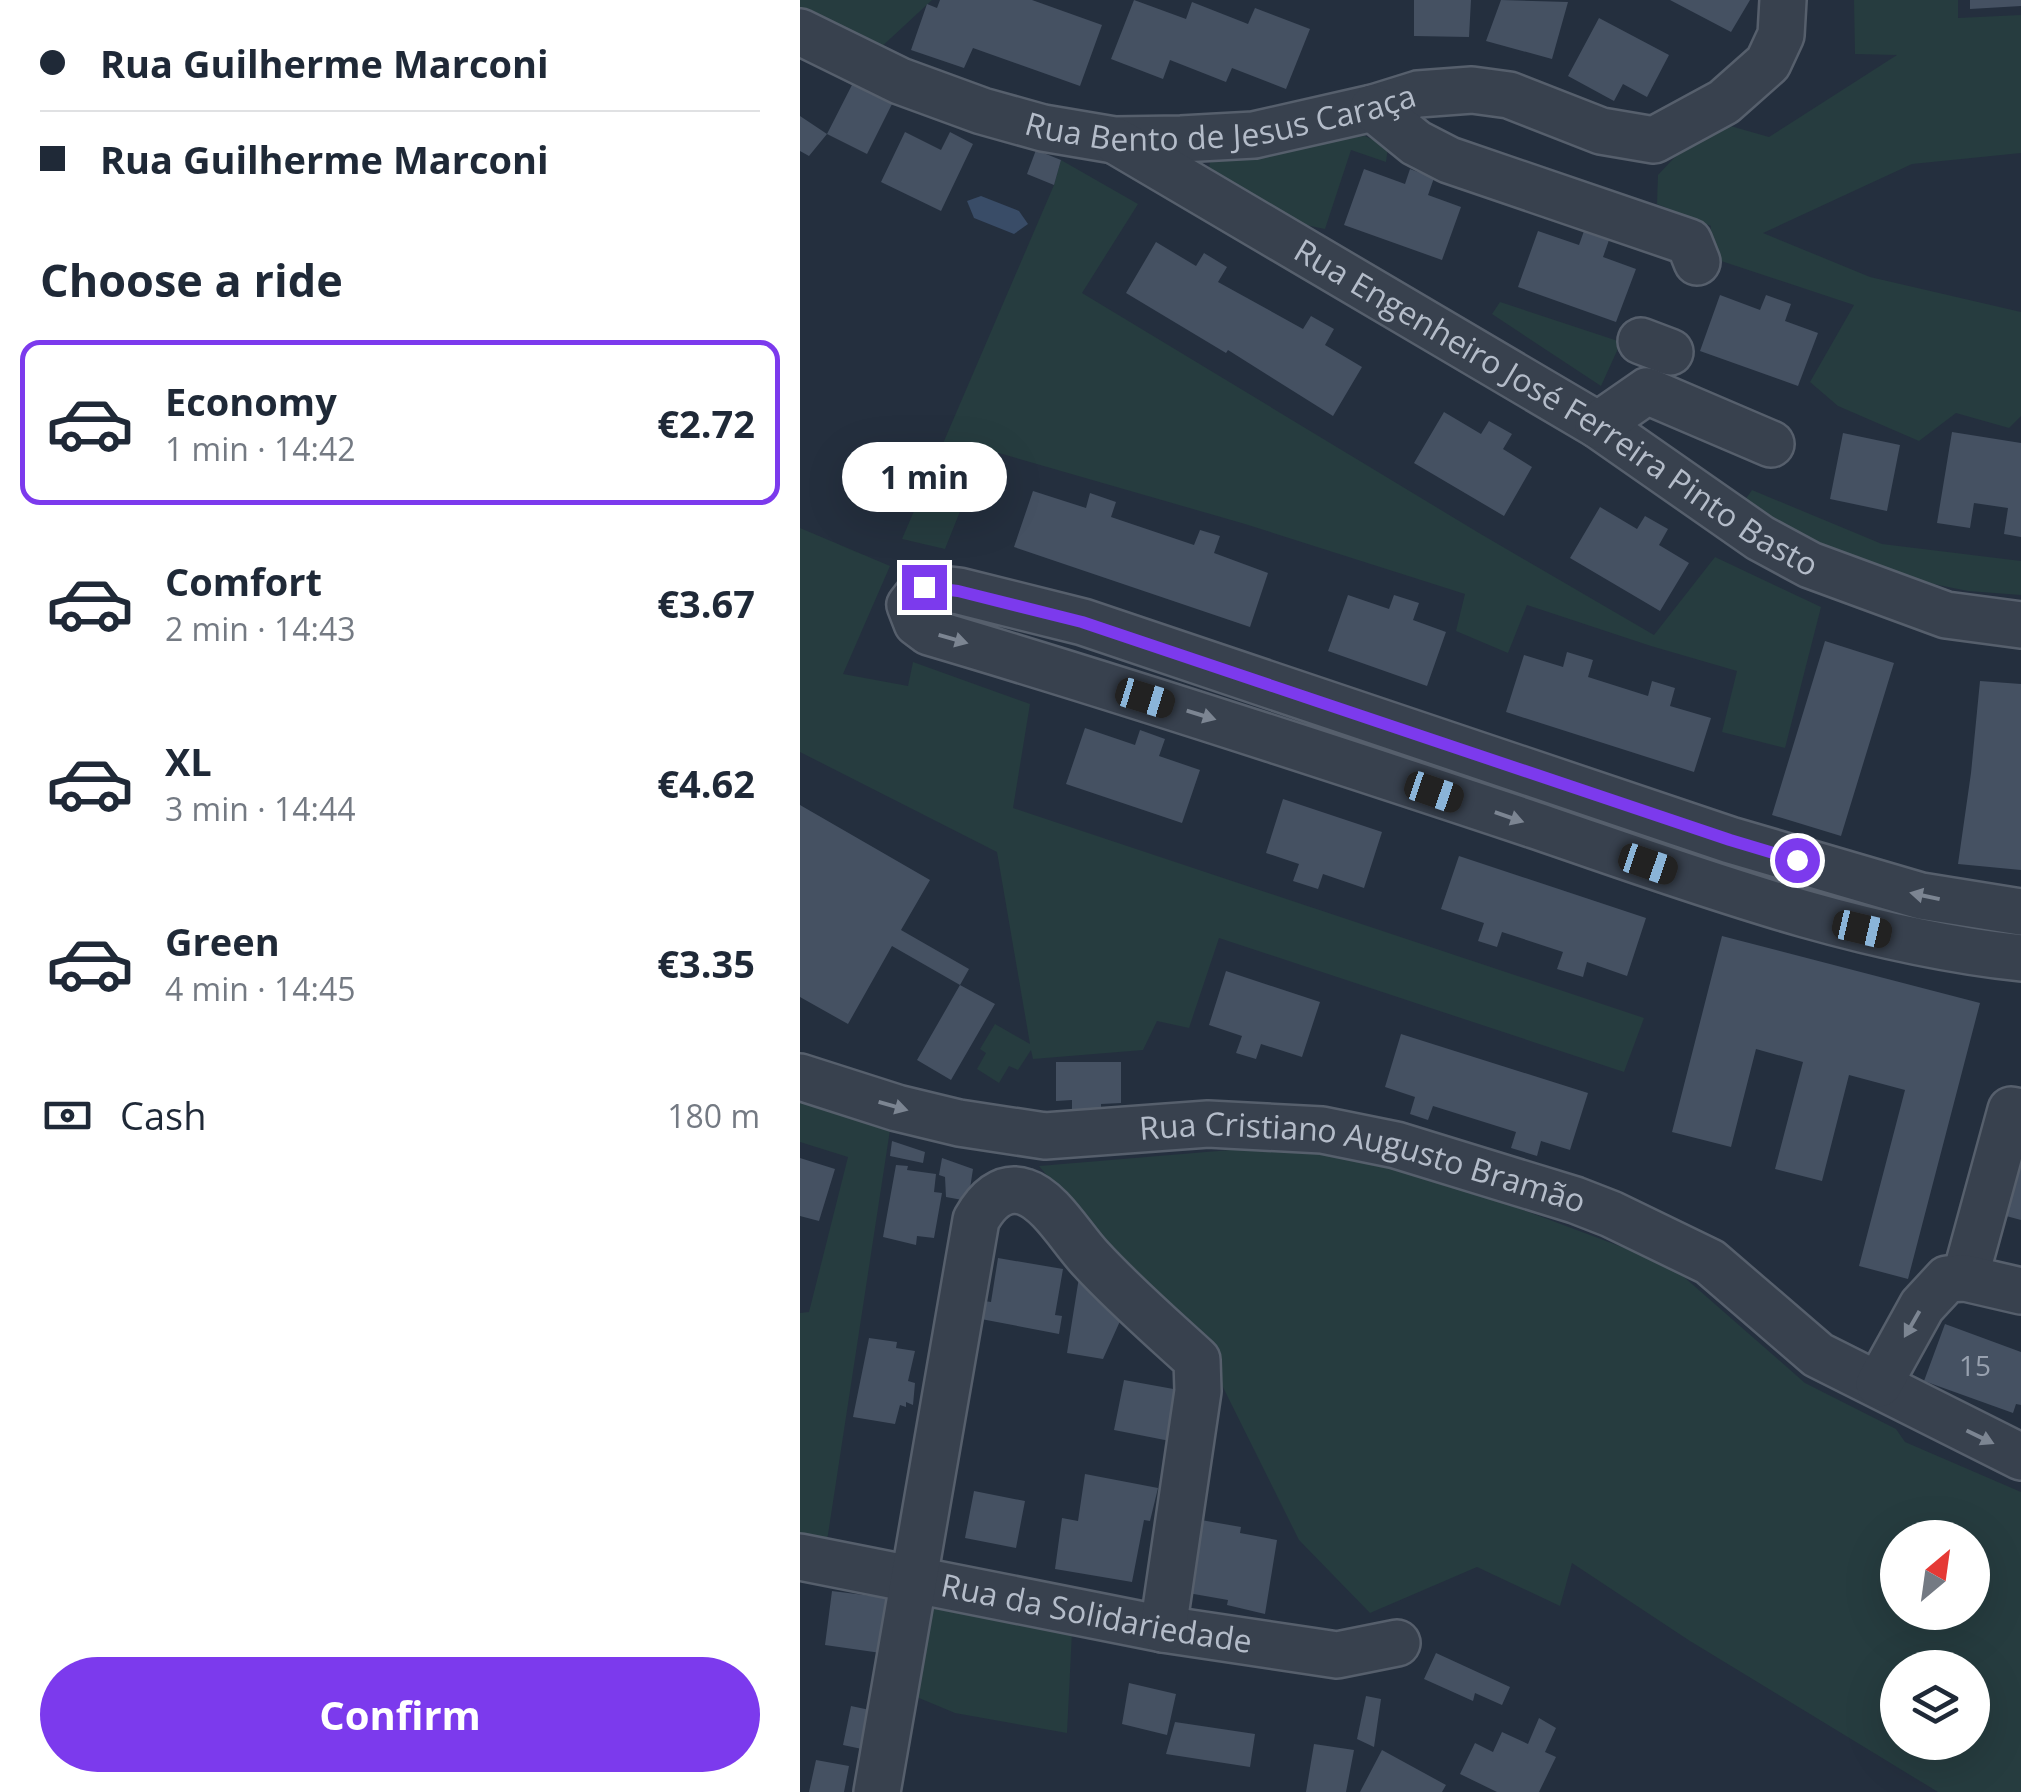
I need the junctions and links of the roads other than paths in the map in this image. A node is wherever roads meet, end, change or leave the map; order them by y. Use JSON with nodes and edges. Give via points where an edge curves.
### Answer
{"nodes":[{"id":1,"x":1783,"y":0,"type":"edge"},
{"id":2,"x":800,"y":32,"type":"edge"},
{"id":3,"x":1372,"y":108,"type":"junction"},
{"id":4,"x":1114,"y":140,"type":"junction"},
{"id":5,"x":1693,"y":252,"type":"dead end"},
{"id":6,"x":1598,"y":426,"type":"junction"},
{"id":7,"x":1771,"y":444,"type":"dead end"},
{"id":8,"x":2021,"y":625,"type":"edge"},
{"id":9,"x":1450,"y":746,"type":"junction"},
{"id":10,"x":1434,"y":792,"type":"junction"},
{"id":11,"x":2021,"y":912,"type":"edge"},
{"id":12,"x":2021,"y":958,"type":"edge"},
{"id":13,"x":800,"y":1076,"type":"edge"},
{"id":14,"x":2021,"y":1112,"type":"edge"},
{"id":15,"x":1965,"y":1278,"type":"junction"},
{"id":16,"x":2021,"y":1291,"type":"edge"},
{"id":17,"x":1878,"y":1384,"type":"junction"},
{"id":18,"x":2021,"y":1457,"type":"edge"},
{"id":19,"x":800,"y":1557,"type":"edge"},
{"id":20,"x":915,"y":1581,"type":"junction"},
{"id":21,"x":1163,"y":1629,"type":"junction"},
{"id":22,"x":1397,"y":1643,"type":"dead end"},
{"id":23,"x":877,"y":1792,"type":"edge"}],
"edges":[{"from":1,"to":3,"type":"street","name":"Rua Bento de Jesus Caraça","via":[[1781,34],[1768,63],[1724,102],[1654,140],[1601,131],[1509,96],[1472,90],[1418,94]]},
{"from":2,"to":4,"type":"street","name":"Rua Bento de Jesus Caraça","via":[[900,81],[982,111]]},
{"from":3,"to":4,"type":"street","name":"Rua Bento de Jesus Caraça","via":[[1254,135]]},
{"from":3,"to":5,"type":"street","via":[[1449,160]]},
{"from":4,"to":6,"type":"street","name":"Rua Engenheiro José Ferreira Pinto Basto"},
{"from":6,"to":7,"type":"street","via":[[1647,391]]},
{"from":6,"to":8,"type":"street","name":"Rua Engenheiro José Ferreira Pinto Basto","via":[[1810,565],[1946,616]]},
{"from":9,"to":10,"type":"street"},
{"from":9,"to":10,"type":"street","one_way":true,"via":[[1082,622],[924,587],[910,604],[929,632]]},
{"from":11,"to":9,"type":"street","one_way":true,"via":[[1921,896]]},
{"from":10,"to":12,"type":"street","one_way":true,"via":[[1828,922]]},
{"from":13,"to":17,"type":"street","name":"Rua Cristiano Augusto Bramão","one_way":true,"via":[[897,1108],[1044,1136],[1208,1124],[1322,1130],[1396,1145],[1575,1200],[1710,1262],[1818,1355]]},
{"from":14,"to":15,"type":"street","via":[[2011,1110]]},
{"from":15,"to":16,"type":"street"},
{"from":15,"to":17,"type":"street","one_way":true,"via":[[1948,1279],[1922,1306]]},
{"from":17,"to":18,"type":"street","name":"Rua Cristiano Augusto Bramão","one_way":true},
{"from":19,"to":20,"type":"street","name":"Rua da Solidariedade"},
{"from":20,"to":21,"type":"street","name":"Rua da Solidariedade"},
{"from":20,"to":21,"type":"street","via":[[976,1220],[994,1196],[1024,1191],[1197,1360]]},
{"from":20,"to":23,"type":"street"},
{"from":21,"to":22,"type":"street","name":"Rua da Solidariedade","via":[[1337,1655]]}]}
